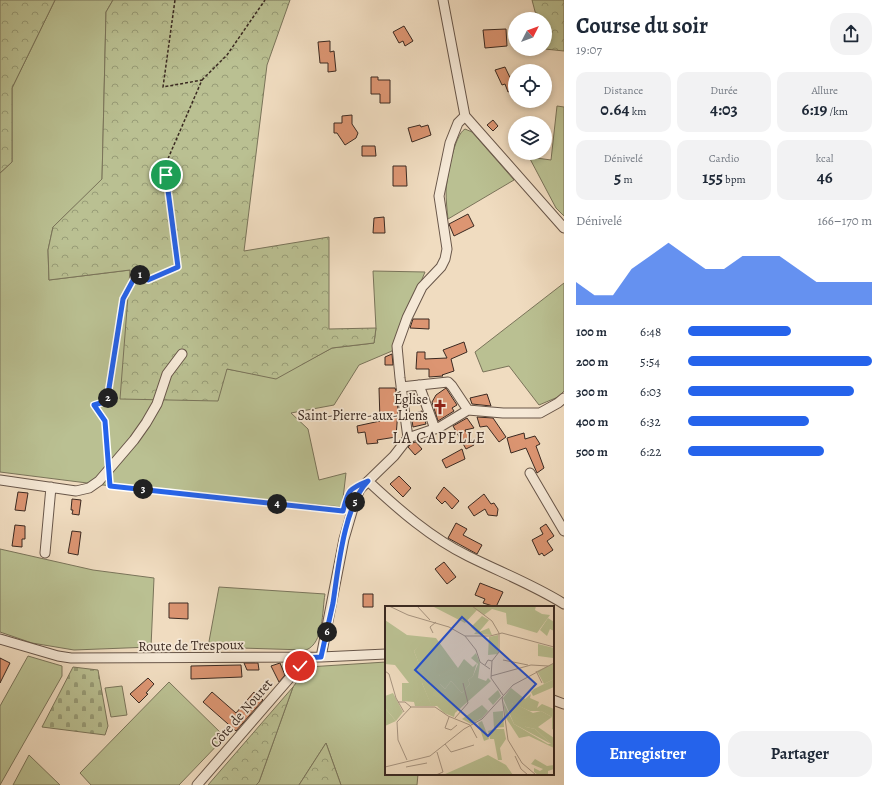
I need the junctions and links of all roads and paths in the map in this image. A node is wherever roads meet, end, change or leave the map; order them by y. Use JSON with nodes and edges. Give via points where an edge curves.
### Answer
{"nodes":[{"id":1,"x":175,"y":0,"type":"edge"},
{"id":2,"x":265,"y":0,"type":"edge"},
{"id":3,"x":443,"y":0,"type":"edge"},
{"id":4,"x":202,"y":80,"type":"junction"},
{"id":5,"x":465,"y":116,"type":"junction"},
{"id":6,"x":564,"y":228,"type":"edge"},
{"id":7,"x":182,"y":354,"type":"dead end"},
{"id":8,"x":419,"y":385,"type":"junction"},
{"id":9,"x":401,"y":387,"type":"junction"},
{"id":10,"x":564,"y":398,"type":"edge"},
{"id":11,"x":465,"y":414,"type":"junction"},
{"id":12,"x":435,"y":429,"type":"junction"},
{"id":13,"x":408,"y":438,"type":"junction"},
{"id":14,"x":110,"y":469,"type":"junction"},
{"id":15,"x":530,"y":473,"type":"dead end"},
{"id":16,"x":0,"y":480,"type":"edge"},
{"id":17,"x":368,"y":481,"type":"junction"},
{"id":18,"x":51,"y":487,"type":"junction"},
{"id":19,"x":344,"y":505,"type":"dead end"},
{"id":20,"x":564,"y":531,"type":"edge"},
{"id":21,"x":45,"y":553,"type":"dead end"},
{"id":22,"x":564,"y":604,"type":"edge"},
{"id":23,"x":0,"y":639,"type":"edge"},
{"id":24,"x":385,"y":654,"type":"edge"},
{"id":25,"x":321,"y":657,"type":"junction"},
{"id":26,"x":304,"y":658,"type":"junction"},
{"id":27,"x":554,"y":700,"type":"edge"},
{"id":28,"x":564,"y":704,"type":"edge"},
{"id":29,"x":197,"y":785,"type":"edge"}],
"edges":[{"from":1,"to":4,"type":"path","via":[[163,87]]},
{"from":2,"to":4,"type":"path","via":[[227,55]]},
{"from":3,"to":5,"type":"street"},
{"from":4,"to":14,"type":"path","via":[[167,160],[166,175],[178,267],[148,280],[137,273],[123,299],[107,401],[94,405],[105,421]]},
{"from":5,"to":6,"type":"street"},
{"from":5,"to":9,"type":"street","via":[[458,123],[450,143],[439,196],[447,249],[445,258],[422,287],[407,318],[398,346]]},
{"from":7,"to":14,"type":"street","via":[[167,374],[157,404],[146,423]]},
{"from":8,"to":9,"type":"street"},
{"from":8,"to":11,"type":"street","via":[[448,382]]},
{"from":8,"to":12,"type":"street"},
{"from":9,"to":13,"type":"street"},
{"from":10,"to":11,"type":"street","via":[[540,413]]},
{"from":11,"to":12,"type":"street"},
{"from":12,"to":13,"type":"street"},
{"from":13,"to":17,"type":"street","via":[[394,456]]},
{"from":14,"to":18,"type":"street","via":[[89,488],[76,491]]},
{"from":14,"to":19,"type":"path","via":[[110,486],[343,511]]},
{"from":15,"to":20,"type":"street"},
{"from":16,"to":18,"type":"street"},
{"from":17,"to":22,"type":"street","via":[[438,538],[467,556]]},
{"from":17,"to":25,"type":"street","via":[[356,498],[344,539]]},
{"from":18,"to":21,"type":"street"},
{"from":23,"to":26,"type":"street","name":"Route de Trespoux","via":[[71,658]]},
{"from":24,"to":25,"type":"street","name":"Route de Trespoux"},
{"from":25,"to":26,"type":"street","name":"Route de Trespoux"},
{"from":26,"to":29,"type":"street","name":"Côte de Nouret","via":[[300,666]]},
{"from":27,"to":28,"type":"street"}]}
